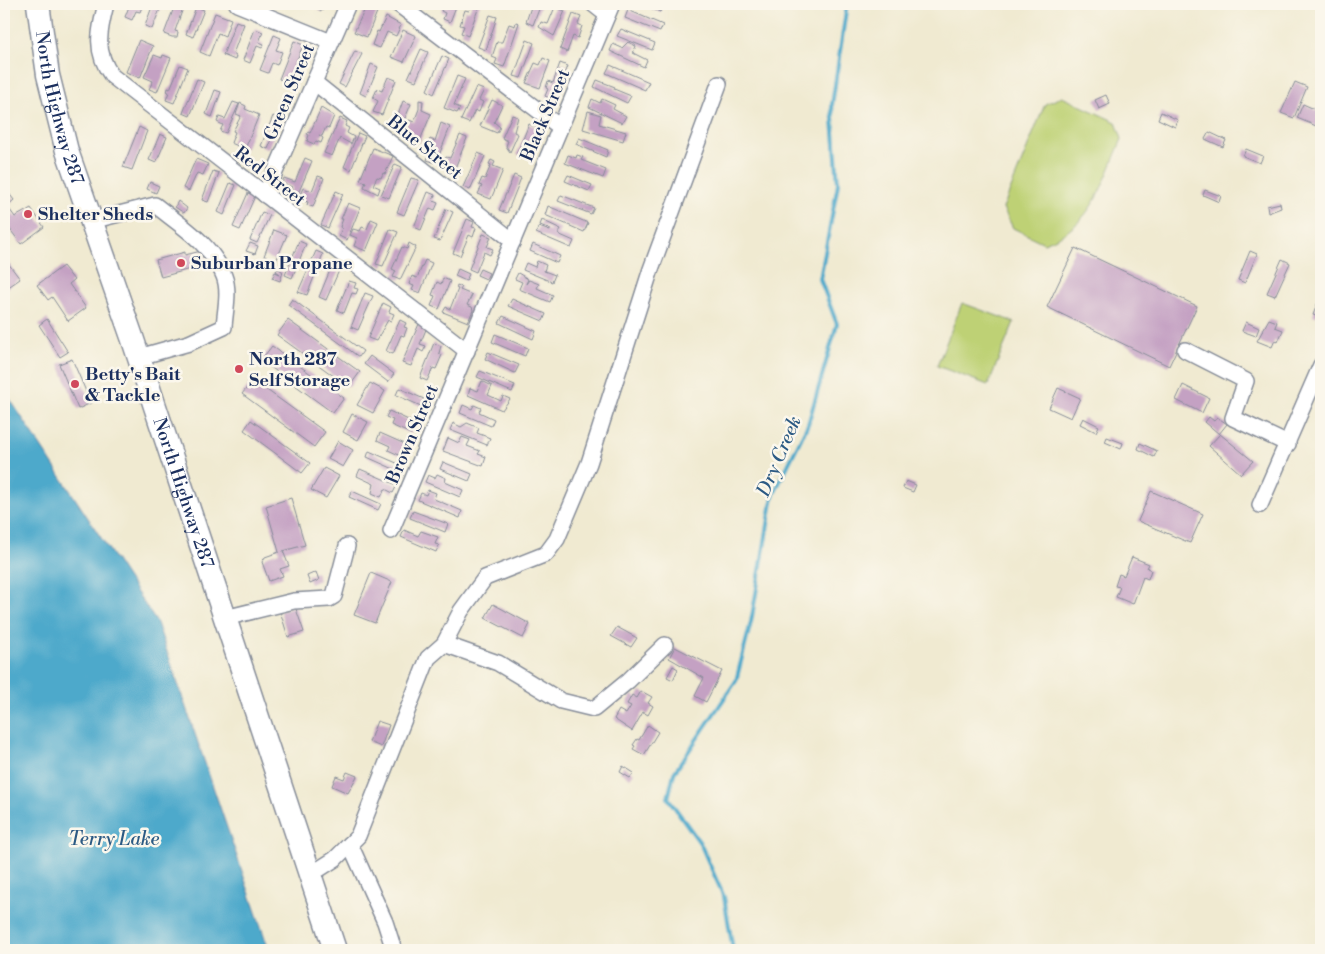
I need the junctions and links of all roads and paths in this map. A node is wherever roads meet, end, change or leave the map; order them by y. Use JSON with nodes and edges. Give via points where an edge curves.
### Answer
{"nodes":[{"id":1,"x":38,"y":4,"type":"edge"},
{"id":2,"x":106,"y":4,"type":"edge"},
{"id":3,"x":236,"y":4,"type":"edge"},
{"id":4,"x":348,"y":4,"type":"edge"},
{"id":5,"x":398,"y":4,"type":"edge"},
{"id":6,"x":593,"y":4,"type":"edge"},
{"id":7,"x":610,"y":9,"type":"edge"},
{"id":8,"x":331,"y":42,"type":"junction"},
{"id":9,"x":314,"y":82,"type":"junction"},
{"id":10,"x":719,"y":84,"type":"dead end"},
{"id":11,"x":560,"y":127,"type":"junction"},
{"id":12,"x":265,"y":195,"type":"junction"},
{"id":13,"x":91,"y":221,"type":"junction"},
{"id":14,"x":513,"y":241,"type":"junction"},
{"id":15,"x":1185,"y":350,"type":"dead end"},
{"id":16,"x":467,"y":351,"type":"junction"},
{"id":17,"x":139,"y":357,"type":"junction"},
{"id":18,"x":1321,"y":365,"type":"edge"},
{"id":19,"x":1288,"y":444,"type":"junction"},
{"id":20,"x":1260,"y":505,"type":"dead end"},
{"id":21,"x":391,"y":531,"type":"dead end"},
{"id":22,"x":347,"y":546,"type":"dead end"},
{"id":23,"x":224,"y":618,"type":"junction"},
{"id":24,"x":444,"y":644,"type":"junction"},
{"id":25,"x":665,"y":645,"type":"dead end"},
{"id":26,"x":350,"y":844,"type":"junction"},
{"id":27,"x":310,"y":875,"type":"junction"},
{"id":28,"x":335,"y":950,"type":"edge"},
{"id":29,"x":394,"y":950,"type":"edge"}],
"edges":[{"from":1,"to":13,"type":"highway","name":"North Highway 287","via":[[56,114]]},
{"from":2,"to":12,"type":"street","name":"Red Street","via":[[98,45],[100,56],[112,76]]},
{"from":3,"to":8,"type":"street"},
{"from":4,"to":8,"type":"street","name":"Green Street"},
{"from":5,"to":11,"type":"street"},
{"from":6,"to":7,"type":"street"},
{"from":7,"to":11,"type":"street","name":"Black Street"},
{"from":8,"to":9,"type":"street","name":"Green Street"},
{"from":9,"to":12,"type":"street","name":"Green Street"},
{"from":9,"to":14,"type":"street","name":"Blue Street"},
{"from":10,"to":24,"type":"street","via":[[651,269],[589,463],[557,539],[546,554],[485,578],[461,611]]},
{"from":11,"to":14,"type":"street","name":"Black Street"},
{"from":12,"to":16,"type":"street","name":"Red Street"},
{"from":13,"to":17,"type":"highway","name":"North Highway 287"},
{"from":13,"to":17,"type":"street","via":[[155,205],[210,250],[225,277],[224,327],[189,343]]},
{"from":14,"to":16,"type":"street","name":"Black Street"},
{"from":15,"to":19,"type":"street","via":[[1246,381],[1233,418]]},
{"from":16,"to":21,"type":"street","name":"Brown Street"},
{"from":17,"to":23,"type":"highway","name":"North Highway 287"},
{"from":18,"to":19,"type":"street"},
{"from":19,"to":20,"type":"street"},
{"from":22,"to":23,"type":"street","via":[[334,596],[329,600],[294,601]]},
{"from":23,"to":27,"type":"highway","name":"North Highway 287"},
{"from":24,"to":25,"type":"street","via":[[498,663],[561,701],[594,709]]},
{"from":24,"to":26,"type":"street","via":[[428,658],[358,836]]},
{"from":26,"to":27,"type":"street","via":[[335,859]]},
{"from":26,"to":29,"type":"street"},
{"from":27,"to":28,"type":"highway","name":"North Highway 287"}]}
